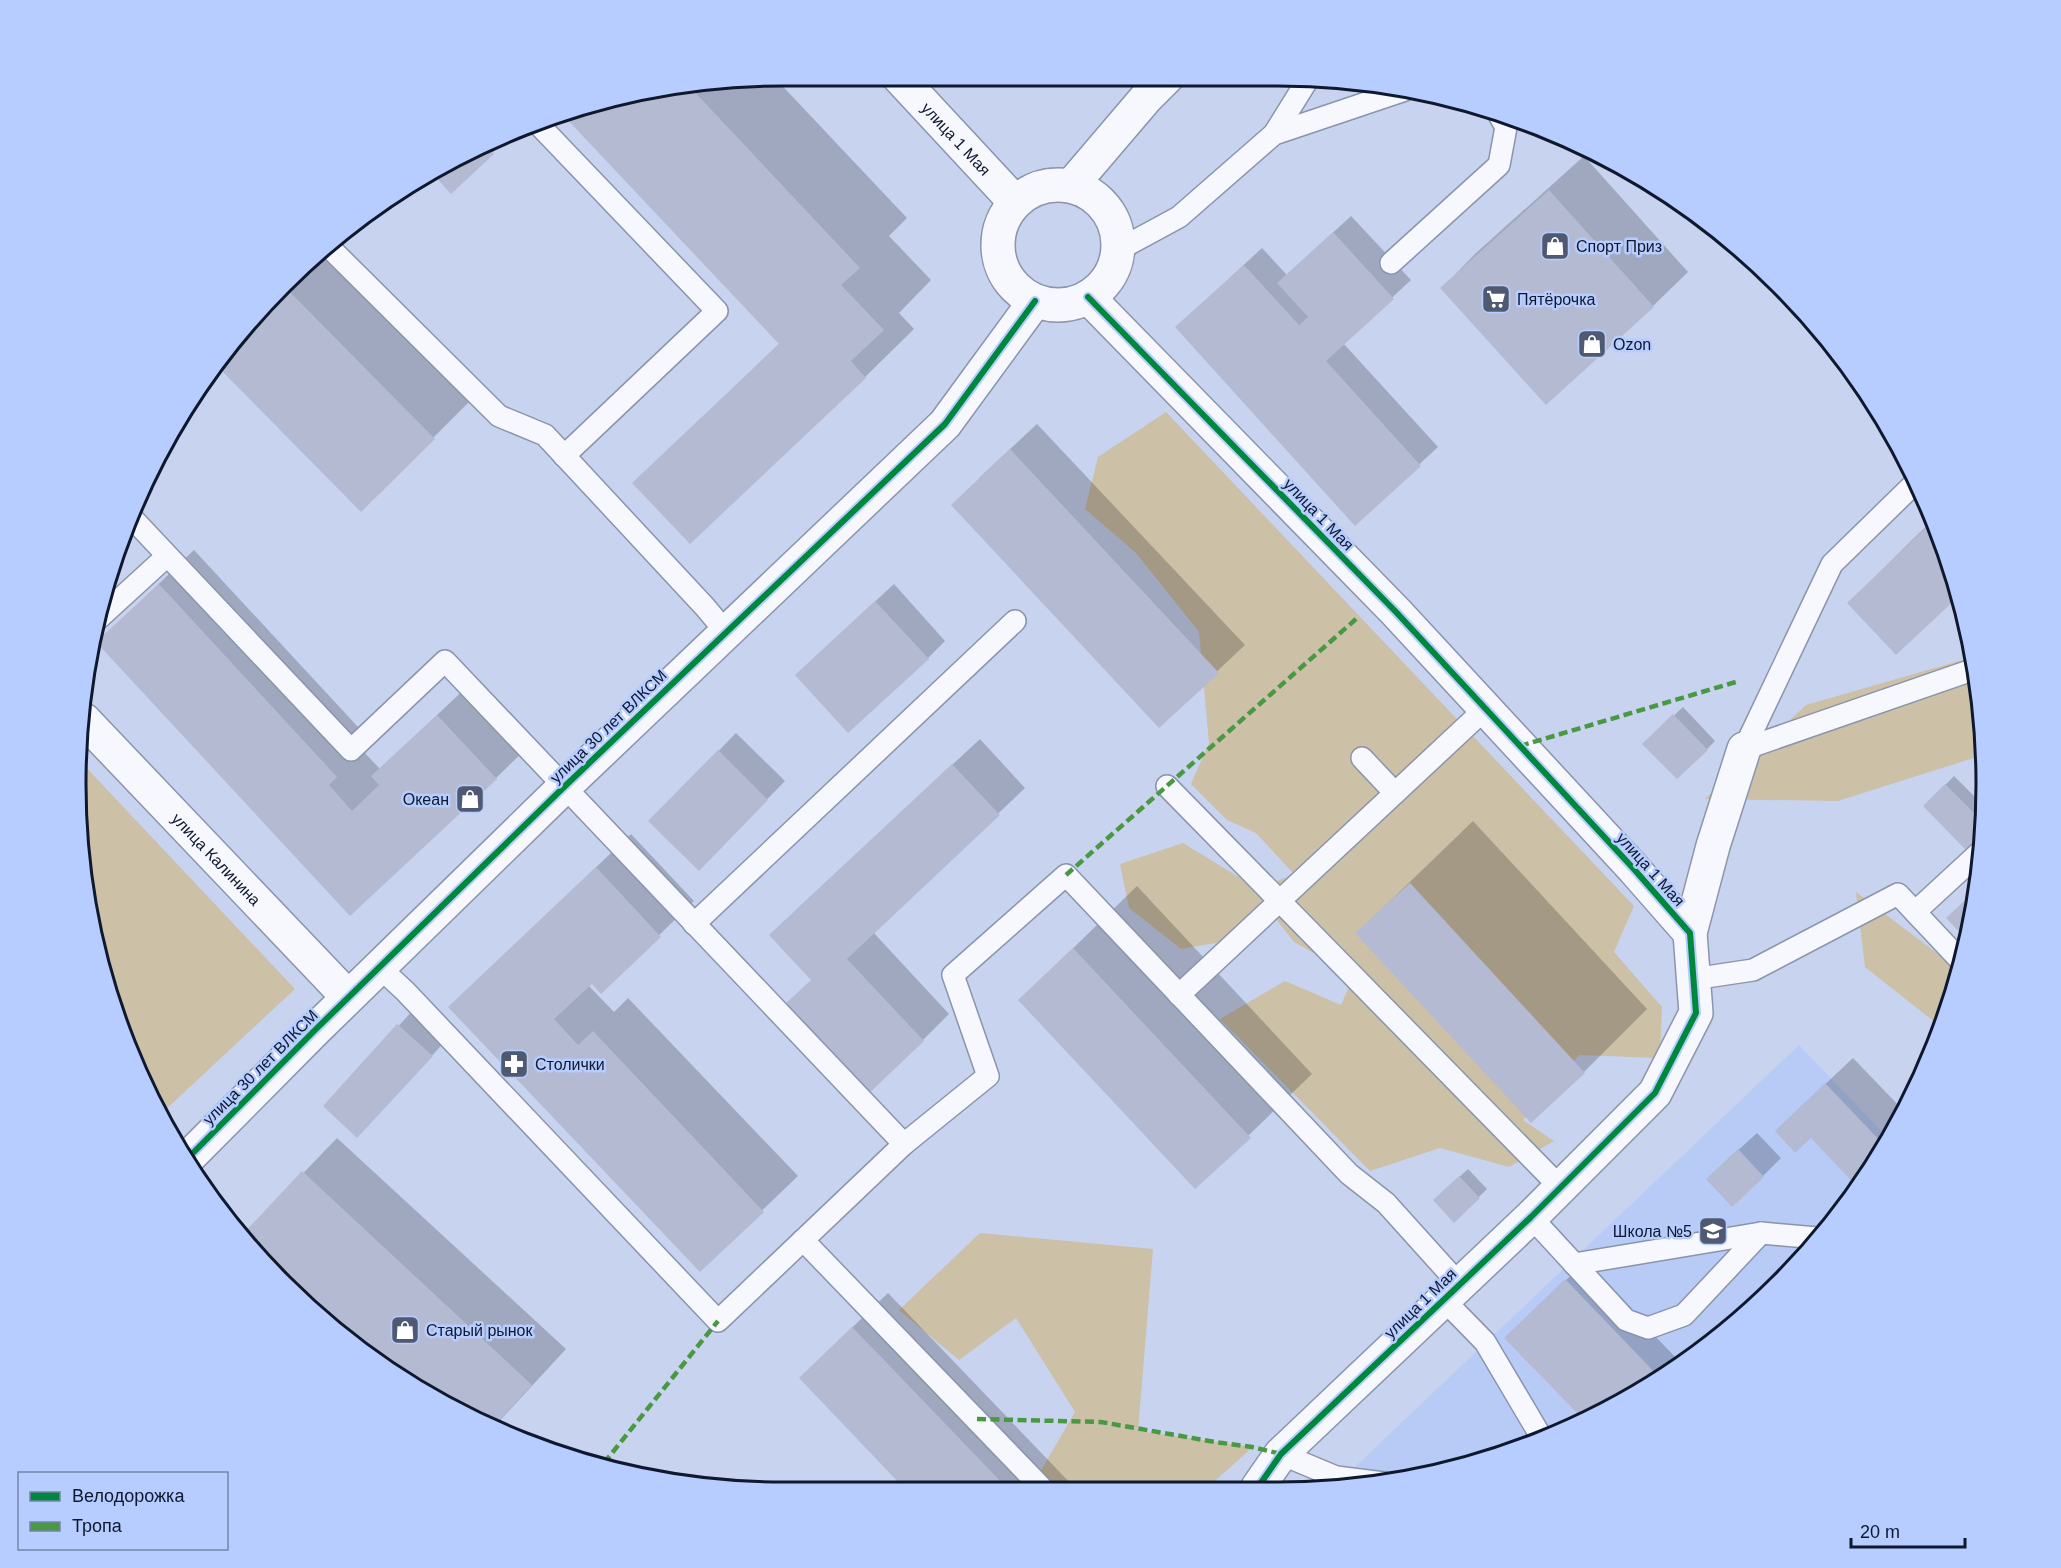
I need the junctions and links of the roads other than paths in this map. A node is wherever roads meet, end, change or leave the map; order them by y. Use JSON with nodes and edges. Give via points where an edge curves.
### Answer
{"nodes":[{"id":1,"x":907,"y":86,"type":"edge"},
{"id":2,"x":1158,"y":86,"type":"edge"},
{"id":3,"x":1303,"y":87,"type":"edge"},
{"id":4,"x":1390,"y":95,"type":"edge"},
{"id":5,"x":1504,"y":124,"type":"edge"},
{"id":6,"x":544,"y":129,"type":"edge"},
{"id":7,"x":1274,"y":134,"type":"junction"},
{"id":8,"x":1071,"y":186,"type":"junction"},
{"id":9,"x":1015,"y":202,"type":"junction"},
{"id":10,"x":1118,"y":250,"type":"junction"},
{"id":11,"x":332,"y":251,"type":"edge"},
{"id":12,"x":1391,"y":263,"type":"dead end"},
{"id":13,"x":1088,"y":297,"type":"junction"},
{"id":14,"x":1035,"y":301,"type":"junction"},
{"id":15,"x":564,"y":456,"type":"junction"},
{"id":16,"x":1909,"y":489,"type":"edge"},
{"id":17,"x":137,"y":523,"type":"edge"},
{"id":18,"x":167,"y":556,"type":"junction"},
{"id":19,"x":107,"y":610,"type":"edge"},
{"id":20,"x":1015,"y":621,"type":"dead end"},
{"id":21,"x":725,"y":631,"type":"junction"},
{"id":22,"x":1966,"y":672,"type":"edge"},
{"id":23,"x":1485,"y":709,"type":"junction"},
{"id":24,"x":88,"y":724,"type":"edge"},
{"id":25,"x":1744,"y":749,"type":"junction"},
{"id":26,"x":1362,"y":758,"type":"dead end"},
{"id":27,"x":1167,"y":786,"type":"dead end"},
{"id":28,"x":564,"y":787,"type":"junction"},
{"id":29,"x":1395,"y":793,"type":"junction"},
{"id":30,"x":1971,"y":860,"type":"edge"},
{"id":31,"x":1280,"y":901,"type":"junction"},
{"id":32,"x":1915,"y":912,"type":"junction"},
{"id":33,"x":694,"y":924,"type":"junction"},
{"id":34,"x":1690,"y":933,"type":"junction"},
{"id":35,"x":1954,"y":954,"type":"edge"},
{"id":36,"x":380,"y":968,"type":"junction"},
{"id":37,"x":1693,"y":979,"type":"junction"},
{"id":38,"x":1179,"y":995,"type":"junction"},
{"id":39,"x":348,"y":997,"type":"junction"},
{"id":40,"x":903,"y":1144,"type":"junction"},
{"id":41,"x":192,"y":1154,"type":"edge"},
{"id":42,"x":1561,"y":1188,"type":"junction"},
{"id":43,"x":1531,"y":1217,"type":"junction"},
{"id":44,"x":1761,"y":1233,"type":"junction"},
{"id":45,"x":1808,"y":1237,"type":"edge"},
{"id":46,"x":803,"y":1240,"type":"junction"},
{"id":47,"x":1574,"y":1264,"type":"junction"},
{"id":48,"x":1452,"y":1292,"type":"junction"},
{"id":49,"x":1538,"y":1431,"type":"edge"},
{"id":50,"x":1281,"y":1455,"type":"junction"},
{"id":51,"x":1349,"y":1479,"type":"edge"},
{"id":52,"x":1036,"y":1482,"type":"edge"},
{"id":53,"x":1262,"y":1482,"type":"edge"}],
"edges":[{"from":1,"to":9,"type":"street","name":"улица 1 Мая"},
{"from":2,"to":8,"type":"street"},
{"from":3,"to":7,"type":"lane"},
{"from":4,"to":7,"type":"lane"},
{"from":5,"to":12,"type":"lane","via":[[1499,165]]},
{"from":6,"to":15,"type":"lane","via":[[717,311]]},
{"from":7,"to":10,"type":"lane","via":[[1179,217]]},
{"from":8,"to":9,"type":"street","via":[[1031,190]]},
{"from":8,"to":10,"type":"street","via":[[1101,202],[1117,233]]},
{"from":9,"to":14,"type":"street","via":[[998,237],[999,257],[1006,276],[1018,291]]},
{"from":10,"to":13,"type":"street","via":[[1114,269]]},
{"from":11,"to":15,"type":"lane","via":[[499,416],[545,435]]},
{"from":13,"to":14,"type":"street","via":[[1071,304]]},
{"from":13,"to":23,"type":"street","name":"улица 1 Мая","via":[[1396,612]]},
{"from":14,"to":21,"type":"street","name":"улица 30 лет ВЛКСМ","via":[[945,424]]},
{"from":15,"to":21,"type":"lane"},
{"from":16,"to":25,"type":"lane","via":[[1832,564]]},
{"from":17,"to":18,"type":"lane"},
{"from":18,"to":19,"type":"lane"},
{"from":18,"to":28,"type":"lane","via":[[351,750],[444,661]]},
{"from":20,"to":33,"type":"lane"},
{"from":21,"to":28,"type":"street","name":"улица 30 лет ВЛКСМ"},
{"from":22,"to":25,"type":"lane"},
{"from":23,"to":29,"type":"lane"},
{"from":23,"to":34,"type":"street","name":"улица 1 Мая"},
{"from":24,"to":39,"type":"street","name":"улица Калинина"},
{"from":25,"to":34,"type":"street"},
{"from":26,"to":29,"type":"lane"},
{"from":27,"to":31,"type":"lane"},
{"from":28,"to":33,"type":"lane"},
{"from":28,"to":36,"type":"street","name":"улица 30 лет ВЛКСМ"},
{"from":29,"to":31,"type":"lane"},
{"from":30,"to":32,"type":"lane"},
{"from":31,"to":38,"type":"lane"},
{"from":31,"to":42,"type":"lane"},
{"from":32,"to":35,"type":"lane"},
{"from":32,"to":37,"type":"lane","via":[[1898,894],[1753,970]]},
{"from":33,"to":40,"type":"lane"},
{"from":34,"to":37,"type":"street","name":"улица 1 Мая"},
{"from":36,"to":39,"type":"street","name":"улица 30 лет ВЛКСМ"},
{"from":36,"to":46,"type":"lane","via":[[718,1321]]},
{"from":37,"to":42,"type":"street","name":"улица 1 Мая","via":[[1696,1013],[1655,1093]]},
{"from":38,"to":40,"type":"lane","via":[[1066,875],[953,975],[988,1076]]},
{"from":38,"to":48,"type":"lane","via":[[1349,1174],[1386,1203]]},
{"from":39,"to":41,"type":"street","name":"улица 30 лет ВЛКСМ"},
{"from":40,"to":46,"type":"lane"},
{"from":42,"to":43,"type":"street","name":"улица 1 Мая"},
{"from":43,"to":47,"type":"lane"},
{"from":43,"to":48,"type":"street","name":"улица 1 Мая"},
{"from":44,"to":45,"type":"lane"},
{"from":44,"to":47,"type":"lane"},
{"from":44,"to":47,"type":"lane","via":[[1684,1315],[1648,1328],[1626,1320]]},
{"from":46,"to":52,"type":"lane"},
{"from":48,"to":49,"type":"lane"},
{"from":48,"to":50,"type":"street","name":"улица 1 Мая"},
{"from":50,"to":51,"type":"lane"},
{"from":50,"to":53,"type":"street","name":"улица 1 Мая"}]}
